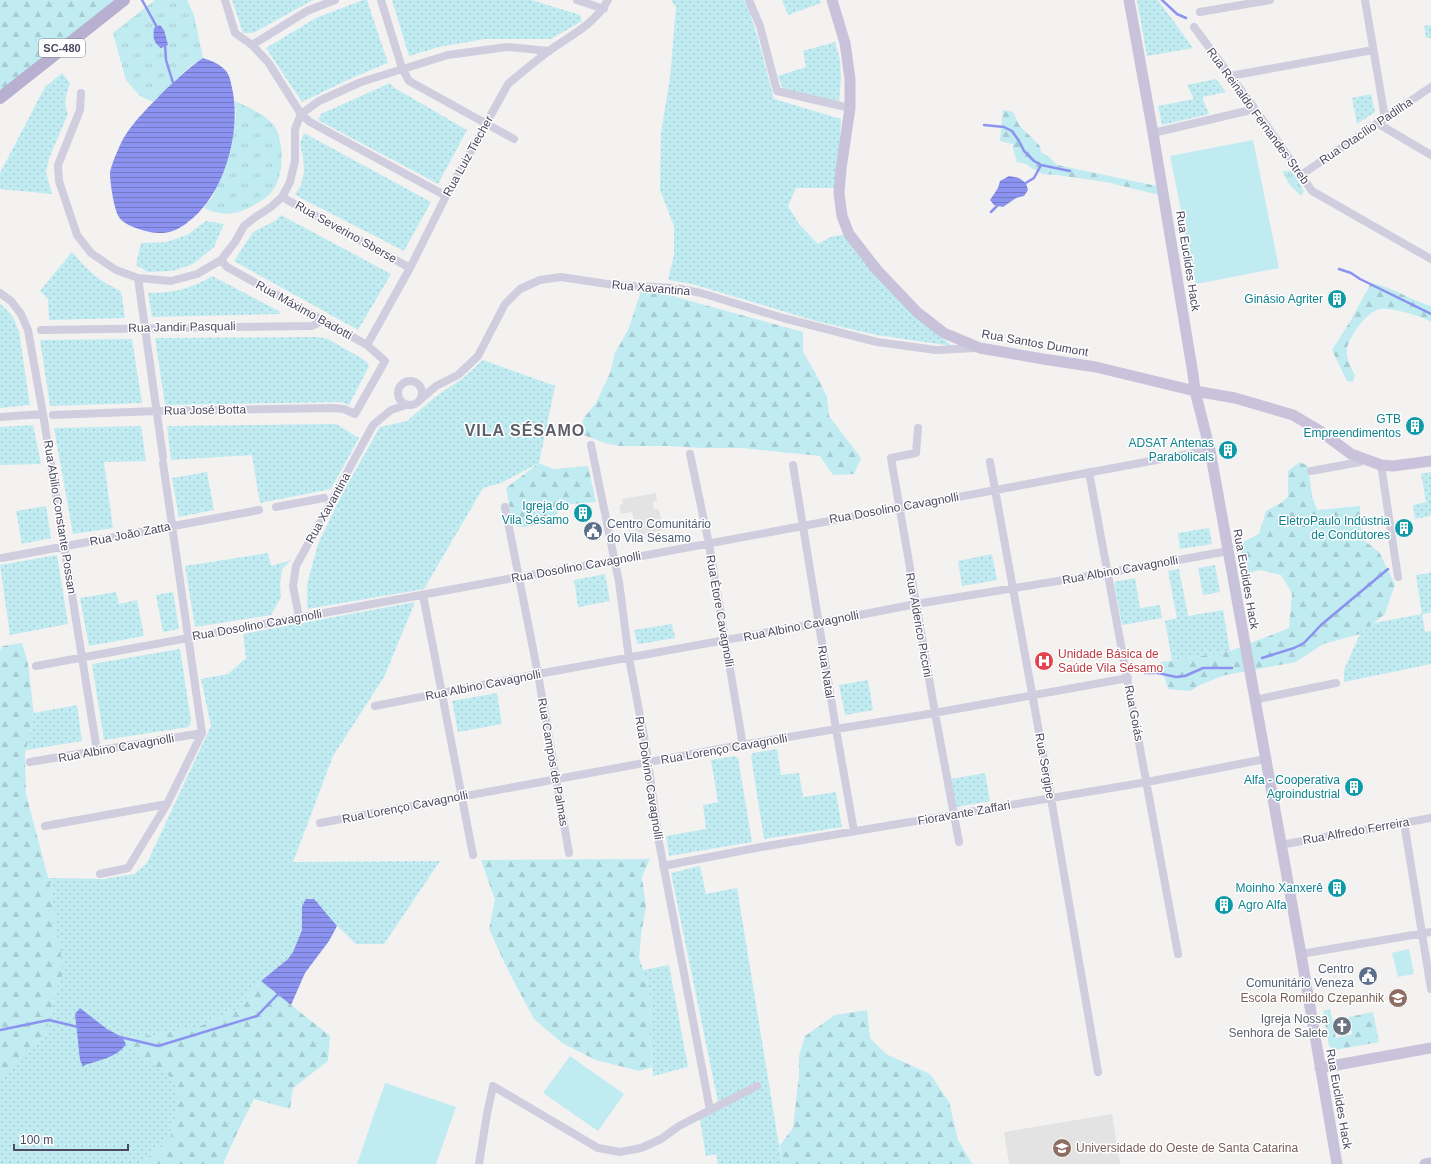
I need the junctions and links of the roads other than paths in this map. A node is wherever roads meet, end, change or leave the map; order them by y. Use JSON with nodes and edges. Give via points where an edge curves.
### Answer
{"nodes":[{"id":1,"x":124,"y":0,"type":"edge"},
{"id":2,"x":225,"y":0,"type":"edge"},
{"id":3,"x":335,"y":0,"type":"edge"},
{"id":4,"x":381,"y":0,"type":"edge"},
{"id":5,"x":577,"y":0,"type":"edge"},
{"id":6,"x":608,"y":0,"type":"edge"},
{"id":7,"x":749,"y":0,"type":"edge"},
{"id":8,"x":832,"y":0,"type":"edge"},
{"id":9,"x":1128,"y":0,"type":"edge"},
{"id":10,"x":1270,"y":0,"type":"edge"},
{"id":11,"x":1364,"y":0,"type":"edge"},
{"id":12,"x":604,"y":8,"type":"junction"},
{"id":13,"x":1200,"y":12,"type":"dead end"},
{"id":14,"x":1194,"y":27,"type":"dead end"},
{"id":15,"x":252,"y":46,"type":"junction"},
{"id":16,"x":1373,"y":50,"type":"junction"},
{"id":17,"x":549,"y":51,"type":"junction"},
{"id":18,"x":402,"y":68,"type":"junction"},
{"id":19,"x":1230,"y":76,"type":"junction"},
{"id":20,"x":1431,"y":87,"type":"edge"},
{"id":21,"x":81,"y":93,"type":"dead end"},
{"id":22,"x":0,"y":98,"type":"edge"},
{"id":23,"x":850,"y":108,"type":"junction"},
{"id":24,"x":1255,"y":109,"type":"junction"},
{"id":25,"x":301,"y":114,"type":"junction"},
{"id":26,"x":1385,"y":118,"type":"junction"},
{"id":27,"x":1377,"y":123,"type":"junction"},
{"id":28,"x":486,"y":124,"type":"junction"},
{"id":29,"x":1153,"y":133,"type":"junction"},
{"id":30,"x":514,"y":138,"type":"dead end"},
{"id":31,"x":1431,"y":154,"type":"edge"},
{"id":32,"x":1301,"y":175,"type":"junction"},
{"id":33,"x":446,"y":196,"type":"junction"},
{"id":34,"x":282,"y":197,"type":"junction"},
{"id":35,"x":222,"y":260,"type":"junction"},
{"id":36,"x":1431,"y":260,"type":"edge"},
{"id":37,"x":410,"y":268,"type":"junction"},
{"id":38,"x":138,"y":278,"type":"junction"},
{"id":39,"x":0,"y":293,"type":"edge"},
{"id":40,"x":322,"y":321,"type":"junction"},
{"id":41,"x":145,"y":328,"type":"junction"},
{"id":42,"x":41,"y":330,"type":"dead end"},
{"id":43,"x":367,"y":345,"type":"junction"},
{"id":44,"x":980,"y":348,"type":"junction"},
{"id":45,"x":418,"y":384,"type":"junction"},
{"id":46,"x":436,"y":386,"type":"junction"},
{"id":47,"x":1195,"y":391,"type":"junction"},
{"id":48,"x":398,"y":394,"type":"junction"},
{"id":49,"x":421,"y":399,"type":"junction"},
{"id":50,"x":406,"y":405,"type":"junction"},
{"id":51,"x":391,"y":410,"type":"junction"},
{"id":52,"x":156,"y":411,"type":"junction"},
{"id":53,"x":43,"y":414,"type":"junction"},
{"id":54,"x":355,"y":414,"type":"joint"},
{"id":55,"x":53,"y":415,"type":"dead end"},
{"id":56,"x":0,"y":417,"type":"edge"},
{"id":57,"x":918,"y":428,"type":"dead end"},
{"id":58,"x":591,"y":445,"type":"dead end"},
{"id":59,"x":1210,"y":450,"type":"junction"},
{"id":60,"x":690,"y":454,"type":"dead end"},
{"id":61,"x":1363,"y":458,"type":"junction"},
{"id":62,"x":1431,"y":461,"type":"edge"},
{"id":63,"x":990,"y":462,"type":"dead end"},
{"id":64,"x":793,"y":465,"type":"dead end"},
{"id":65,"x":1381,"y":465,"type":"junction"},
{"id":66,"x":1311,"y":471,"type":"dead end"},
{"id":67,"x":1089,"y":472,"type":"junction"},
{"id":68,"x":995,"y":490,"type":"junction"},
{"id":69,"x":324,"y":498,"type":"dead end"},
{"id":70,"x":276,"y":507,"type":"dead end"},
{"id":71,"x":505,"y":507,"type":"dead end"},
{"id":72,"x":899,"y":508,"type":"junction"},
{"id":73,"x":259,"y":510,"type":"dead end"},
{"id":74,"x":802,"y":525,"type":"junction"},
{"id":75,"x":173,"y":526,"type":"junction"},
{"id":76,"x":709,"y":544,"type":"junction"},
{"id":77,"x":65,"y":546,"type":"junction"},
{"id":78,"x":1228,"y":551,"type":"junction"},
{"id":79,"x":2,"y":558,"type":"dead end"},
{"id":80,"x":615,"y":561,"type":"junction"},
{"id":81,"x":1107,"y":573,"type":"junction"},
{"id":82,"x":519,"y":577,"type":"junction"},
{"id":83,"x":1398,"y":577,"type":"dead end"},
{"id":84,"x":1013,"y":589,"type":"junction"},
{"id":85,"x":423,"y":596,"type":"junction"},
{"id":86,"x":916,"y":604,"type":"junction"},
{"id":87,"x":299,"y":617,"type":"junction"},
{"id":88,"x":819,"y":623,"type":"junction"},
{"id":89,"x":189,"y":637,"type":"junction"},
{"id":90,"x":725,"y":641,"type":"junction"},
{"id":91,"x":82,"y":657,"type":"junction"},
{"id":92,"x":629,"y":658,"type":"junction"},
{"id":93,"x":36,"y":666,"type":"dead end"},
{"id":94,"x":538,"y":674,"type":"junction"},
{"id":95,"x":1128,"y":678,"type":"junction"},
{"id":96,"x":1336,"y":683,"type":"dead end"},
{"id":97,"x":442,"y":693,"type":"junction"},
{"id":98,"x":1032,"y":695,"type":"junction"},
{"id":99,"x":1254,"y":700,"type":"junction"},
{"id":100,"x":375,"y":706,"type":"dead end"},
{"id":101,"x":935,"y":713,"type":"junction"},
{"id":102,"x":836,"y":729,"type":"junction"},
{"id":103,"x":202,"y":733,"type":"junction"},
{"id":104,"x":743,"y":746,"type":"junction"},
{"id":105,"x":97,"y":751,"type":"junction"},
{"id":106,"x":1265,"y":759,"type":"junction"},
{"id":107,"x":30,"y":762,"type":"dead end"},
{"id":108,"x":648,"y":764,"type":"junction"},
{"id":109,"x":557,"y":780,"type":"junction"},
{"id":110,"x":1147,"y":782,"type":"junction"},
{"id":111,"x":461,"y":797,"type":"junction"},
{"id":112,"x":1050,"y":798,"type":"junction"},
{"id":113,"x":167,"y":804,"type":"junction"},
{"id":114,"x":954,"y":815,"type":"junction"},
{"id":115,"x":1431,"y":818,"type":"edge"},
{"id":116,"x":1404,"y":822,"type":"junction"},
{"id":117,"x":320,"y":823,"type":"dead end"},
{"id":118,"x":46,"y":826,"type":"dead end"},
{"id":119,"x":854,"y":831,"type":"junction"},
{"id":120,"x":959,"y":842,"type":"dead end"},
{"id":121,"x":1280,"y":845,"type":"junction"},
{"id":122,"x":569,"y":853,"type":"dead end"},
{"id":123,"x":473,"y":856,"type":"dead end"},
{"id":124,"x":663,"y":866,"type":"junction"},
{"id":125,"x":100,"y":874,"type":"dead end"},
{"id":126,"x":1431,"y":932,"type":"edge"},
{"id":127,"x":1422,"y":934,"type":"junction"},
{"id":128,"x":1178,"y":954,"type":"dead end"},
{"id":129,"x":1301,"y":954,"type":"junction"},
{"id":130,"x":1431,"y":989,"type":"edge"},
{"id":131,"x":1431,"y":1048,"type":"edge"},
{"id":132,"x":1320,"y":1068,"type":"junction"},
{"id":133,"x":1098,"y":1072,"type":"dead end"},
{"id":134,"x":757,"y":1086,"type":"dead end"},
{"id":135,"x":710,"y":1110,"type":"junction"},
{"id":136,"x":1431,"y":1163,"type":"edge"},
{"id":137,"x":479,"y":1164,"type":"edge"},
{"id":138,"x":1337,"y":1164,"type":"edge"},
{"id":139,"x":1425,"y":1164,"type":"edge"}],
"edges":[{"from":1,"to":22,"type":"main road","number":"SC-480"},
{"from":2,"to":15,"type":"street","via":[[235,33]]},
{"from":3,"to":15,"type":"street","via":[[307,11]]},
{"from":4,"to":18,"type":"street"},
{"from":5,"to":12,"type":"street"},
{"from":6,"to":12,"type":"street","name":"Rua Luiz Tiecher"},
{"from":7,"to":23,"type":"street","via":[[760,26],[777,91]]},
{"from":8,"to":23,"type":"main road","name":"Rua Santos Dumont","via":[[847,53]]},
{"from":9,"to":29,"type":"main road","name":"Rua Euclides Hack"},
{"from":10,"to":13,"type":"street"},
{"from":11,"to":16,"type":"street"},
{"from":12,"to":17,"type":"street","name":"Rua Luiz Tiecher","via":[[590,23]]},
{"from":14,"to":19,"type":"street","name":"Rua Reinaldo Fernandes Streb"},
{"from":15,"to":25,"type":"street","via":[[268,62]]},
{"from":16,"to":19,"type":"street"},
{"from":16,"to":26,"type":"street"},
{"from":17,"to":18,"type":"street","via":[[507,47],[448,55]]},
{"from":17,"to":28,"type":"street","name":"Rua Luiz Tiecher","via":[[508,84]]},
{"from":18,"to":25,"type":"street","via":[[361,82],[319,101]]},
{"from":18,"to":28,"type":"street","via":[[409,81]]},
{"from":19,"to":24,"type":"street","name":"Rua Reinaldo Fernandes Streb"},
{"from":20,"to":26,"type":"street","name":"Rua Otacílio Padilha"},
{"from":21,"to":38,"type":"street","via":[[80,110],[58,165],[59,181],[77,235],[86,247],[116,270]]},
{"from":23,"to":44,"type":"main road","name":"Rua Santos Dumont","via":[[839,193],[842,216],[849,234],[877,270],[917,312],[944,333]]},
{"from":24,"to":29,"type":"street"},
{"from":24,"to":32,"type":"street","name":"Rua Reinaldo Fernandes Streb"},
{"from":25,"to":33,"type":"street","via":[[310,122]]},
{"from":25,"to":34,"type":"street","via":[[295,129],[295,161],[290,182]]},
{"from":26,"to":27,"type":"street","name":"Rua Otacílio Padilha"},
{"from":27,"to":31,"type":"street"},
{"from":27,"to":32,"type":"street","name":"Rua Otacílio Padilha"},
{"from":28,"to":30,"type":"street"},
{"from":28,"to":33,"type":"street","name":"Rua Luiz Tiecher"},
{"from":29,"to":47,"type":"main road","name":"Rua Euclides Hack"},
{"from":32,"to":36,"type":"street","name":"Rua Reinaldo Fernandes Streb","via":[[1312,191]]},
{"from":33,"to":37,"type":"street","name":"Rua Luiz Tiecher"},
{"from":34,"to":35,"type":"street","via":[[244,226]]},
{"from":34,"to":37,"type":"street","name":"Rua Severino Sberse"},
{"from":35,"to":38,"type":"street","via":[[197,274],[171,281]]},
{"from":35,"to":40,"type":"street","name":"Rua Máximo Badotti","via":[[227,267]]},
{"from":37,"to":43,"type":"street","name":"Rua Luiz Tiecher"},
{"from":38,"to":41,"type":"street"},
{"from":39,"to":53,"type":"street","name":"Rua Abilio Constante Possan","via":[[11,301],[21,314],[28,330]]},
{"from":40,"to":41,"type":"street","name":"Rua Jandir Pasquali","via":[[312,326]]},
{"from":40,"to":43,"type":"street","name":"Rua Máximo Badotti"},
{"from":41,"to":42,"type":"street","name":"Rua Jandir Pasquali"},
{"from":41,"to":52,"type":"street"},
{"from":43,"to":54,"type":"street","name":"Rua Máximo Badotti","via":[[385,361]]},
{"from":44,"to":46,"type":"street","name":"Rua Xavantina","via":[[936,350],[877,342],[783,318],[701,293],[676,288],[614,285],[561,277],[540,280],[520,289],[505,304],[478,356],[458,375]]},
{"from":44,"to":47,"type":"main road","name":"Rua Santos Dumont","via":[[1096,367]]},
{"from":45,"to":46,"type":"street"},
{"from":45,"to":48,"type":"street","via":[[414,381],[406,382],[399,387]]},
{"from":45,"to":49,"type":"street","via":[[422,391]]},
{"from":46,"to":49,"type":"street","name":"Rua Xavantina"},
{"from":47,"to":59,"type":"main road","name":"Rua Euclides Hack"},
{"from":47,"to":61,"type":"main road","name":"Rua Santos Dumont","via":[[1234,398],[1293,415],[1320,430],[1351,454]]},
{"from":48,"to":50,"type":"street"},
{"from":48,"to":51,"type":"street"},
{"from":49,"to":50,"type":"street","via":[[413,405]]},
{"from":50,"to":51,"type":"street"},
{"from":51,"to":87,"type":"street","name":"Rua Xavantina","via":[[373,425],[296,566],[293,586]]},
{"from":52,"to":54,"type":"street","name":"Rua José Botta","via":[[334,408]]},
{"from":52,"to":55,"type":"street","name":"Rua José Botta"},
{"from":52,"to":75,"type":"street"},
{"from":53,"to":56,"type":"street"},
{"from":53,"to":77,"type":"street","name":"Rua Abilio Constante Possan"},
{"from":57,"to":72,"type":"street","name":"Rua Alderico Piccini","via":[[916,453],[891,458]]},
{"from":58,"to":80,"type":"street","name":"Rua Dolvino Cavagnolli"},
{"from":59,"to":67,"type":"street","name":"Rua Dosolino Cavagnolli"},
{"from":59,"to":78,"type":"main road","name":"Rua Euclides Hack"},
{"from":60,"to":76,"type":"street","name":"Rua Étore Cavagnolli"},
{"from":61,"to":65,"type":"main road","name":"Rua Santos Dumont"},
{"from":61,"to":66,"type":"street","via":[[1360,462]]},
{"from":62,"to":65,"type":"main road","name":"Rua Santos Dumont"},
{"from":63,"to":68,"type":"street","name":"Rua Sergipe"},
{"from":64,"to":74,"type":"street","name":"Rua Natal"},
{"from":65,"to":83,"type":"street"},
{"from":67,"to":68,"type":"street","name":"Rua Dosolino Cavagnolli"},
{"from":67,"to":81,"type":"street","name":"Rua Goiás"},
{"from":68,"to":72,"type":"street","name":"Rua Dosolino Cavagnolli"},
{"from":68,"to":84,"type":"street","name":"Rua Sergipe"},
{"from":69,"to":70,"type":"street"},
{"from":71,"to":82,"type":"street","name":"Rua Campos de Palmas"},
{"from":72,"to":74,"type":"street","name":"Rua Dosolino Cavagnolli"},
{"from":72,"to":86,"type":"street","name":"Rua Alderico Piccini"},
{"from":73,"to":75,"type":"street","name":"Rua João Zatta"},
{"from":74,"to":76,"type":"street","name":"Rua Dosolino Cavagnolli"},
{"from":74,"to":88,"type":"street","name":"Rua Natal"},
{"from":75,"to":77,"type":"street","name":"Rua João Zatta"},
{"from":75,"to":89,"type":"street"},
{"from":76,"to":80,"type":"street","name":"Rua Dosolino Cavagnolli"},
{"from":76,"to":90,"type":"street","name":"Rua Étore Cavagnolli"},
{"from":77,"to":79,"type":"street","name":"Rua João Zatta"},
{"from":77,"to":91,"type":"street","name":"Rua Abilio Constante Possan"},
{"from":78,"to":81,"type":"street","name":"Rua Albino Cavagnolli"},
{"from":78,"to":99,"type":"main road","name":"Rua Euclides Hack"},
{"from":80,"to":82,"type":"street","name":"Rua Dosolino Cavagnolli"},
{"from":80,"to":92,"type":"street","name":"Rua Dolvino Cavagnolli"},
{"from":81,"to":84,"type":"street","name":"Rua Albino Cavagnolli"},
{"from":81,"to":95,"type":"street","name":"Rua Goiás"},
{"from":82,"to":85,"type":"street","name":"Rua Dosolino Cavagnolli"},
{"from":82,"to":94,"type":"street","name":"Rua Campos de Palmas"},
{"from":84,"to":86,"type":"street","name":"Rua Albino Cavagnolli"},
{"from":84,"to":98,"type":"street","name":"Rua Sergipe"},
{"from":85,"to":87,"type":"street","name":"Rua Dosolino Cavagnolli"},
{"from":85,"to":97,"type":"street"},
{"from":86,"to":88,"type":"street","name":"Rua Albino Cavagnolli"},
{"from":86,"to":101,"type":"street","name":"Rua Alderico Piccini"},
{"from":87,"to":89,"type":"street","name":"Rua Dosolino Cavagnolli"},
{"from":88,"to":90,"type":"street","name":"Rua Albino Cavagnolli"},
{"from":88,"to":102,"type":"street","name":"Rua Natal"},
{"from":89,"to":91,"type":"street","name":"Rua Dosolino Cavagnolli"},
{"from":89,"to":103,"type":"street"},
{"from":90,"to":92,"type":"street","name":"Rua Albino Cavagnolli"},
{"from":90,"to":104,"type":"street","name":"Rua Étore Cavagnolli"},
{"from":91,"to":93,"type":"street","name":"Rua Dosolino Cavagnolli"},
{"from":91,"to":105,"type":"street","name":"Rua Abilio Constante Possan"},
{"from":92,"to":94,"type":"street","name":"Rua Albino Cavagnolli"},
{"from":92,"to":108,"type":"street","name":"Rua Dolvino Cavagnolli"},
{"from":94,"to":97,"type":"street","name":"Rua Albino Cavagnolli"},
{"from":94,"to":109,"type":"street","name":"Rua Campos de Palmas"},
{"from":95,"to":98,"type":"street","name":"Rua Lorenço Cavagnolli"},
{"from":95,"to":110,"type":"street","name":"Rua Goiás"},
{"from":96,"to":99,"type":"street"},
{"from":97,"to":100,"type":"street","name":"Rua Albino Cavagnolli"},
{"from":97,"to":111,"type":"street"},
{"from":98,"to":101,"type":"street","name":"Rua Lorenço Cavagnolli"},
{"from":98,"to":112,"type":"street","name":"Rua Sergipe"},
{"from":99,"to":106,"type":"main road","name":"Rua Euclides Hack"},
{"from":101,"to":102,"type":"street","name":"Rua Lorenço Cavagnolli"},
{"from":101,"to":114,"type":"street","name":"Rua Alderico Piccini"},
{"from":102,"to":104,"type":"street","name":"Rua Lorenço Cavagnolli"},
{"from":102,"to":119,"type":"street","name":"Rua Natal"},
{"from":103,"to":105,"type":"street","name":"Rua Albino Cavagnolli"},
{"from":103,"to":113,"type":"street"},
{"from":104,"to":108,"type":"street","name":"Rua Lorenço Cavagnolli"},
{"from":105,"to":107,"type":"street","name":"Rua Albino Cavagnolli"},
{"from":106,"to":110,"type":"street","name":"Fioravante Zaffari"},
{"from":106,"to":121,"type":"main road","name":"Rua Euclides Hack"},
{"from":108,"to":109,"type":"street","name":"Rua Lorenço Cavagnolli"},
{"from":108,"to":124,"type":"street","name":"Rua Dolvino Cavagnolli"},
{"from":109,"to":111,"type":"street","name":"Rua Lorenço Cavagnolli"},
{"from":109,"to":122,"type":"street","name":"Rua Campos de Palmas"},
{"from":110,"to":112,"type":"street","name":"Fioravante Zaffari"},
{"from":110,"to":128,"type":"street","name":"Rua Goiás"},
{"from":111,"to":117,"type":"street","name":"Rua Lorenço Cavagnolli"},
{"from":111,"to":123,"type":"street"},
{"from":112,"to":114,"type":"street","name":"Fioravante Zaffari"},
{"from":112,"to":133,"type":"street","name":"Rua Sergipe"},
{"from":113,"to":118,"type":"street"},
{"from":113,"to":125,"type":"street","via":[[128,868]]},
{"from":114,"to":119,"type":"street","name":"Fioravante Zaffari"},
{"from":114,"to":120,"type":"street","name":"Rua Alderico Piccini"},
{"from":115,"to":116,"type":"street","name":"Rua Alfredo Ferreira"},
{"from":116,"to":121,"type":"street","name":"Rua Alfredo Ferreira"},
{"from":116,"to":127,"type":"street"},
{"from":119,"to":124,"type":"street","name":"Fioravante Zaffari"},
{"from":121,"to":129,"type":"main road","name":"Rua Euclides Hack"},
{"from":124,"to":135,"type":"street","name":"Rua Dolvino Cavagnolli"},
{"from":126,"to":127,"type":"street"},
{"from":127,"to":129,"type":"street"},
{"from":127,"to":130,"type":"street"},
{"from":129,"to":132,"type":"main road","name":"Rua Euclides Hack"},
{"from":131,"to":132,"type":"main road"},
{"from":132,"to":138,"type":"main road","name":"Rua Euclides Hack"},
{"from":134,"to":135,"type":"street"},
{"from":135,"to":137,"type":"street","via":[[679,1126],[661,1139],[641,1148],[620,1152],[598,1148],[493,1086]]},
{"from":136,"to":139,"type":"main road"}]}
